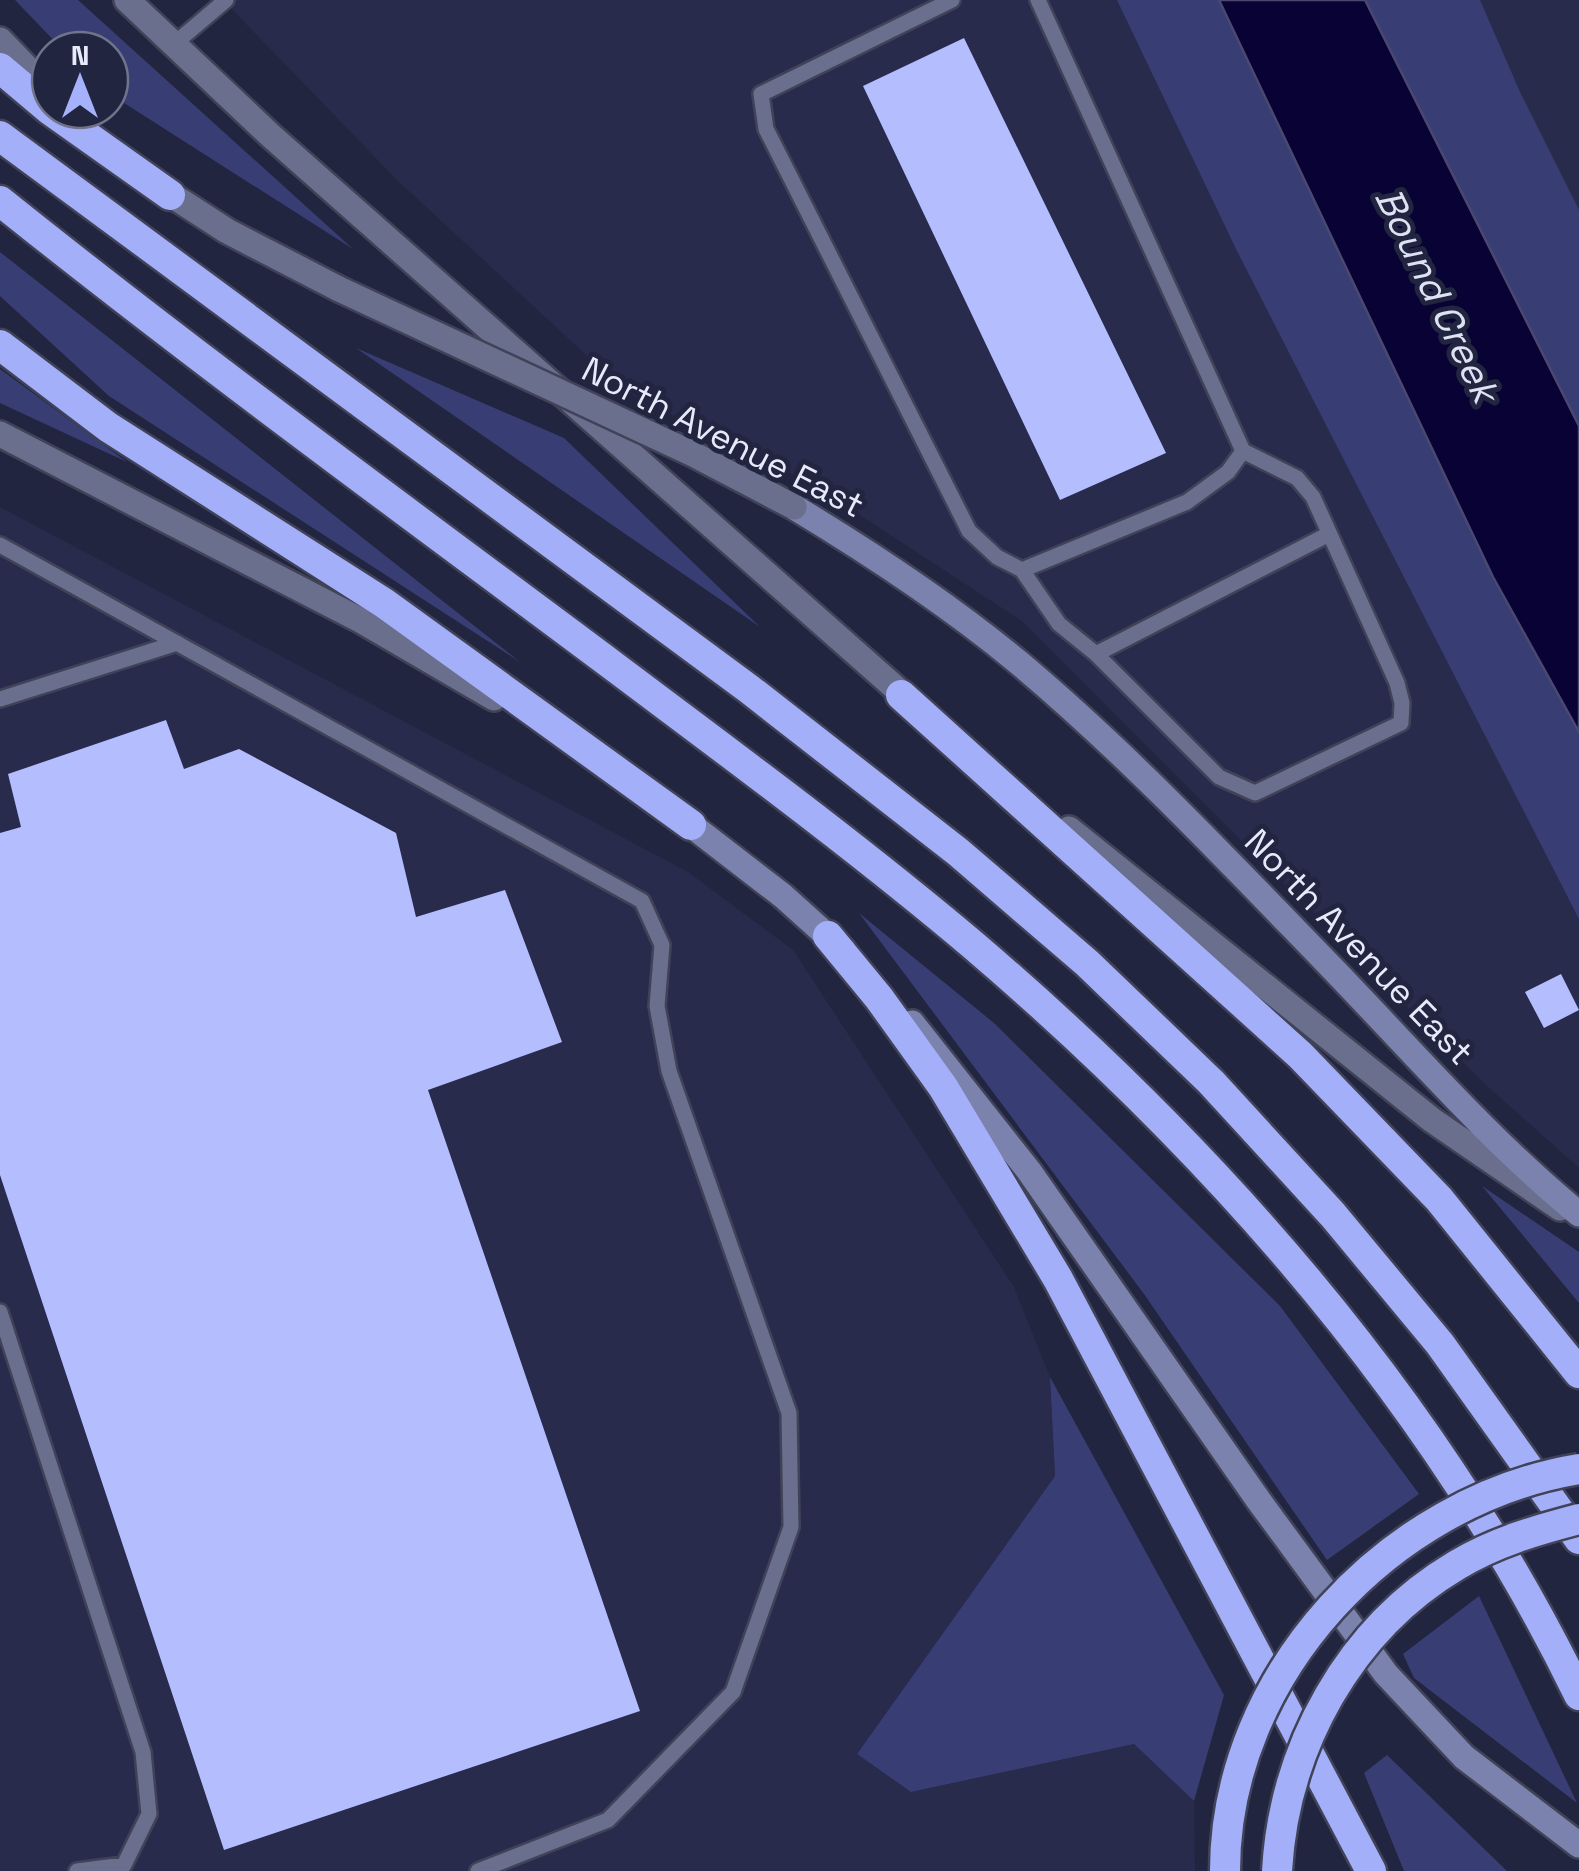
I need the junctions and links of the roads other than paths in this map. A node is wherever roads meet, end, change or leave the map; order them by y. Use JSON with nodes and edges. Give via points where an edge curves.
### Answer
{"nodes":[{"id":1,"x":128,"y":0,"type":"edge"},
{"id":2,"x":226,"y":0,"type":"edge"},
{"id":3,"x":952,"y":0,"type":"edge"},
{"id":4,"x":1038,"y":0,"type":"edge"},
{"id":5,"x":0,"y":40,"type":"edge"},
{"id":6,"x":173,"y":45,"type":"junction"},
{"id":7,"x":0,"y":68,"type":"edge"},
{"id":8,"x":30,"y":71,"type":"edge"},
{"id":9,"x":30,"y":93,"type":"edge"},
{"id":10,"x":78,"y":130,"type":"edge"},
{"id":11,"x":90,"y":130,"type":"edge"},
{"id":12,"x":0,"y":136,"type":"edge"},
{"id":13,"x":170,"y":196,"type":"junction"},
{"id":14,"x":0,"y":201,"type":"edge"},
{"id":15,"x":0,"y":345,"type":"edge"},
{"id":16,"x":0,"y":434,"type":"edge"},
{"id":17,"x":1243,"y":451,"type":"junction"},
{"id":18,"x":794,"y":507,"type":"joint"},
{"id":19,"x":1329,"y":534,"type":"junction"},
{"id":20,"x":0,"y":545,"type":"edge"},
{"id":21,"x":1022,"y":570,"type":"junction"},
{"id":22,"x":176,"y":643,"type":"junction"},
{"id":23,"x":1096,"y":654,"type":"junction"},
{"id":24,"x":901,"y":695,"type":"junction"},
{"id":25,"x":0,"y":699,"type":"edge"},
{"id":26,"x":691,"y":825,"type":"junction"},
{"id":27,"x":828,"y":936,"type":"junction"},
{"id":28,"x":1579,"y":1218,"type":"edge"},
{"id":29,"x":0,"y":1312,"type":"edge"},
{"id":30,"x":1579,"y":1373,"type":"edge"},
{"id":31,"x":1579,"y":1468,"type":"edge"},
{"id":32,"x":1579,"y":1519,"type":"edge"},
{"id":33,"x":1579,"y":1538,"type":"edge"},
{"id":34,"x":1579,"y":1696,"type":"edge"},
{"id":35,"x":1579,"y":1845,"type":"edge"},
{"id":36,"x":124,"y":1865,"type":"junction"},
{"id":37,"x":77,"y":1871,"type":"edge"},
{"id":38,"x":141,"y":1871,"type":"edge"},
{"id":39,"x":478,"y":1871,"type":"edge"},
{"id":40,"x":1225,"y":1871,"type":"edge"},
{"id":41,"x":1277,"y":1871,"type":"edge"},
{"id":42,"x":1372,"y":1871,"type":"edge"}],
"edges":[{"from":1,"to":6,"type":"street"},
{"from":2,"to":6,"type":"lane"},
{"from":3,"to":21,"type":"lane","via":[[760,94],[766,128],[970,530]]},
{"from":4,"to":17,"type":"lane"},
{"from":5,"to":8,"type":"street"},
{"from":6,"to":24,"type":"street"},
{"from":7,"to":9,"type":"highway"},
{"from":10,"to":13,"type":"highway"},
{"from":11,"to":13,"type":"street","name":"North Avenue East"},
{"from":12,"to":33,"type":"highway","via":[[749,689],[1087,963],[1210,1082],[1333,1216],[1440,1344]]},
{"from":13,"to":18,"type":"street","name":"North Avenue East","bridge":true,"via":[[339,289]]},
{"from":14,"to":34,"type":"highway","via":[[842,838],[1096,1056],[1260,1226],[1379,1368],[1477,1510]]},
{"from":15,"to":26,"type":"highway","via":[[108,427],[384,603]]},
{"from":16,"to":26,"type":"street","via":[[404,645]]},
{"from":17,"to":19,"type":"lane","via":[[1296,478]]},
{"from":17,"to":21,"type":"lane","via":[[1228,472],[1187,502]]},
{"from":18,"to":28,"type":"main road","name":"North Avenue East","via":[[942,603],[1095,730]]},
{"from":19,"to":23,"type":"lane"},
{"from":19,"to":23,"type":"lane","via":[[1396,683],[1401,723],[1255,793],[1220,777]]},
{"from":20,"to":22,"type":"lane"},
{"from":21,"to":23,"type":"lane","via":[[1059,624]]},
{"from":22,"to":25,"type":"lane"},
{"from":22,"to":39,"type":"lane","via":[[642,901],[662,945],[657,1006],[668,1071],[789,1413],[791,1526],[733,1692],[608,1820]]},
{"from":24,"to":28,"type":"street","via":[[1432,1120]]},
{"from":24,"to":30,"type":"highway","via":[[1300,1054],[1438,1199]]},
{"from":26,"to":27,"type":"main road"},
{"from":27,"to":35,"type":"main road","via":[[902,1012],[1029,1171],[1386,1674],[1464,1757]]},
{"from":27,"to":42,"type":"highway","via":[[922,1058],[1058,1279]]},
{"from":29,"to":36,"type":"lane","via":[[143,1752],[150,1814]]},
{"from":31,"to":40,"type":"highway","bridge":true,"via":[[1496,1491],[1448,1514],[1384,1557],[1326,1613],[1265,1708],[1231,1813]]},
{"from":32,"to":41,"type":"highway","bridge":true,"via":[[1458,1564],[1363,1648],[1335,1684],[1304,1745]]},
{"from":36,"to":37,"type":"lane"},
{"from":36,"to":38,"type":"lane"}]}
